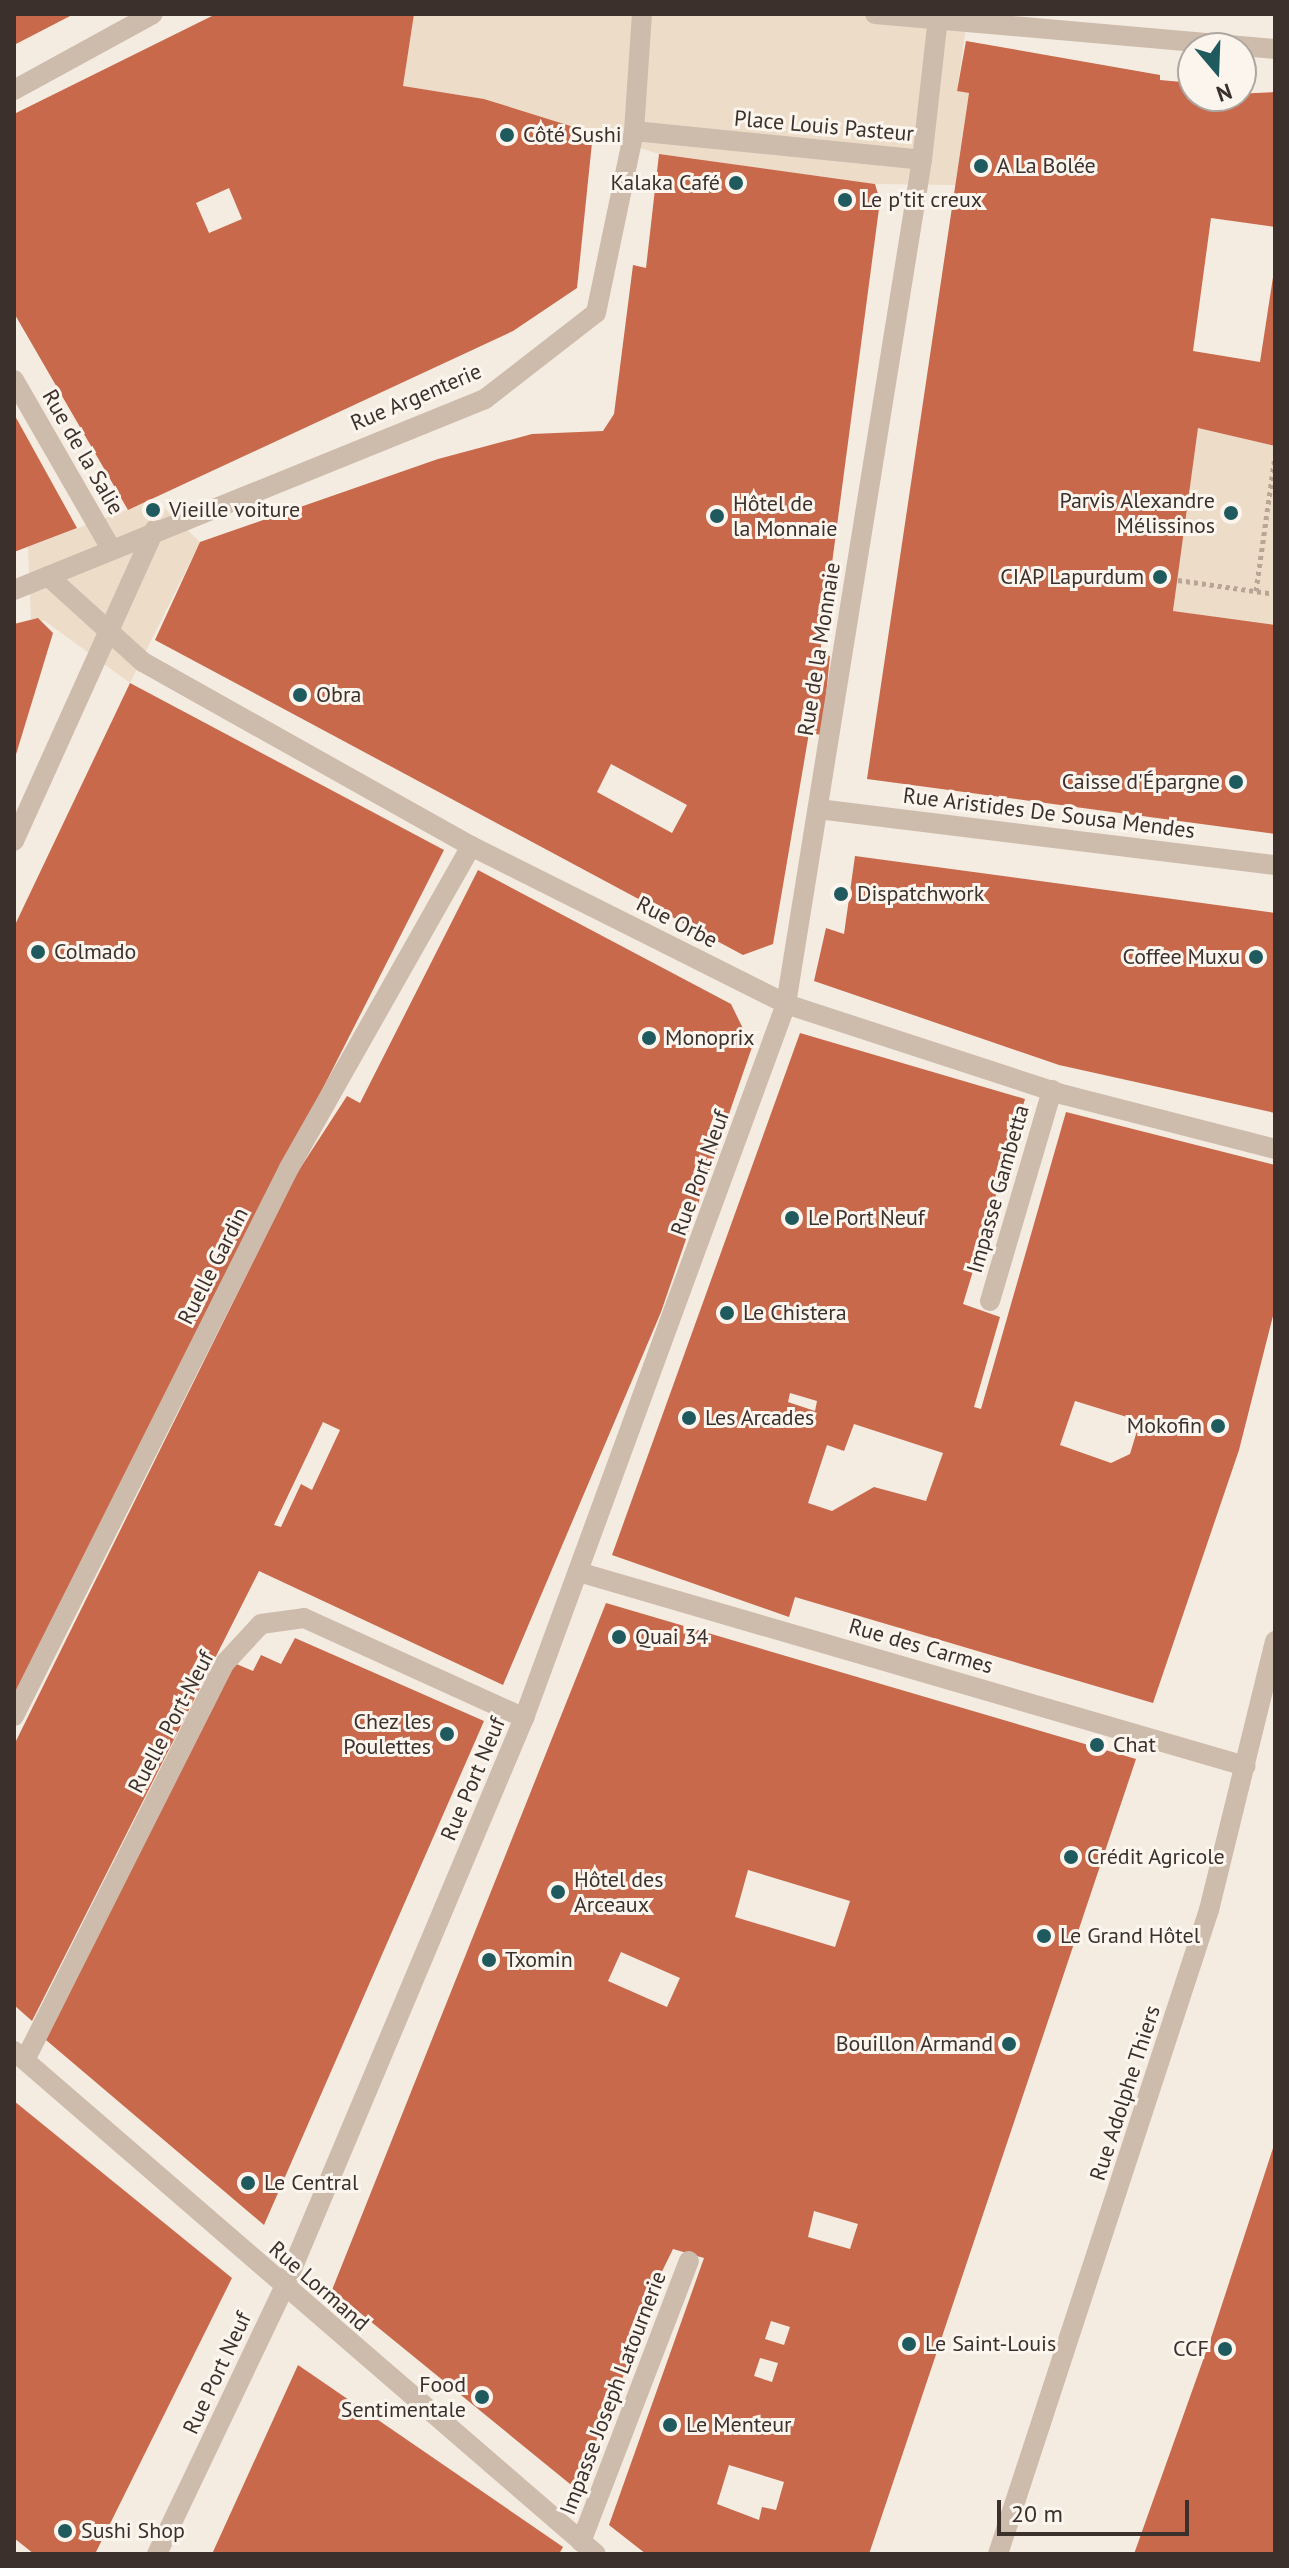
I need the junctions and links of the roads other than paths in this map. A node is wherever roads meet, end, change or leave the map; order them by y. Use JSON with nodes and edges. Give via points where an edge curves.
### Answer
{"nodes":[{"id":1,"x":153,"y":14,"type":"edge"},
{"id":2,"x":642,"y":14,"type":"edge"},
{"id":3,"x":875,"y":14,"type":"edge"},
{"id":4,"x":938,"y":18,"type":"junction"},
{"id":5,"x":1275,"y":49,"type":"edge"},
{"id":6,"x":14,"y":90,"type":"edge"},
{"id":7,"x":634,"y":131,"type":"junction"},
{"id":8,"x":922,"y":160,"type":"junction"},
{"id":9,"x":14,"y":380,"type":"edge"},
{"id":10,"x":155,"y":529,"type":"junction"},
{"id":11,"x":111,"y":549,"type":"junction"},
{"id":12,"x":48,"y":576,"type":"junction"},
{"id":13,"x":14,"y":590,"type":"edge"},
{"id":14,"x":105,"y":630,"type":"junction"},
{"id":15,"x":818,"y":809,"type":"junction"},
{"id":16,"x":14,"y":841,"type":"edge"},
{"id":17,"x":471,"y":846,"type":"junction"},
{"id":18,"x":1275,"y":865,"type":"edge"},
{"id":19,"x":786,"y":1004,"type":"junction"},
{"id":20,"x":1052,"y":1090,"type":"junction"},
{"id":21,"x":1275,"y":1149,"type":"edge"},
{"id":22,"x":990,"y":1301,"type":"dead end"},
{"id":23,"x":582,"y":1573,"type":"junction"},
{"id":24,"x":1275,"y":1641,"type":"edge"},
{"id":25,"x":14,"y":1716,"type":"edge"},
{"id":26,"x":524,"y":1718,"type":"junction"},
{"id":27,"x":1245,"y":1766,"type":"junction"},
{"id":28,"x":20,"y":2055,"type":"edge"},
{"id":29,"x":689,"y":2261,"type":"dead end"},
{"id":30,"x":284,"y":2288,"type":"junction"},
{"id":31,"x":589,"y":2548,"type":"edge"},
{"id":32,"x":157,"y":2554,"type":"edge"},
{"id":33,"x":998,"y":2554,"type":"edge"}],
"edges":[{"from":1,"to":6,"type":"street"},
{"from":2,"to":7,"type":"street"},
{"from":3,"to":4,"type":"street"},
{"from":4,"to":5,"type":"street"},
{"from":4,"to":8,"type":"street","name":"Place Louis Pasteur"},
{"from":7,"to":8,"type":"street","name":"Place Louis Pasteur"},
{"from":7,"to":10,"type":"street","name":"Rue Argenterie","via":[[596,313],[485,399]]},
{"from":8,"to":15,"type":"street","name":"Rue de la Monnaie"},
{"from":9,"to":11,"type":"street","name":"Rue de la Salie"},
{"from":10,"to":11,"type":"street","name":"Rue Argenterie"},
{"from":10,"to":14,"type":"street"},
{"from":11,"to":12,"type":"street","name":"Rue Argenterie"},
{"from":12,"to":13,"type":"street","name":"Rue Argenterie"},
{"from":12,"to":14,"type":"street","name":"Rue Orbe"},
{"from":14,"to":16,"type":"street"},
{"from":14,"to":17,"type":"street","name":"Rue Orbe","via":[[143,662]]},
{"from":15,"to":18,"type":"street","name":"Rue Aristides De Sousa Mendes"},
{"from":15,"to":19,"type":"street","name":"Rue de la Monnaie"},
{"from":17,"to":19,"type":"street","name":"Rue Orbe"},
{"from":17,"to":25,"type":"street","name":"Ruelle Gardin","via":[[289,1168]]},
{"from":19,"to":20,"type":"street","name":"Rue Orbe"},
{"from":19,"to":23,"type":"street","name":"Rue Port Neuf"},
{"from":20,"to":21,"type":"street","name":"Rue Orbe"},
{"from":20,"to":22,"type":"street","name":"Impasse Gambetta"},
{"from":23,"to":26,"type":"street","name":"Rue Port Neuf"},
{"from":23,"to":27,"type":"street","name":"Rue des Carmes"},
{"from":24,"to":27,"type":"street","name":"Rue Adolphe Thiers"},
{"from":26,"to":28,"type":"street","name":"Ruelle Port-Neuf","via":[[304,1618],[261,1624],[224,1664]]},
{"from":26,"to":30,"type":"street","name":"Rue Port Neuf"},
{"from":27,"to":33,"type":"street","name":"Rue Adolphe Thiers","via":[[1209,1910]]},
{"from":28,"to":30,"type":"street","name":"Rue Lormand"},
{"from":29,"to":31,"type":"street","name":"Impasse Joseph Latournerie"},
{"from":30,"to":31,"type":"street","name":"Rue Lormand"},
{"from":30,"to":32,"type":"street","name":"Rue Port Neuf"}]}
